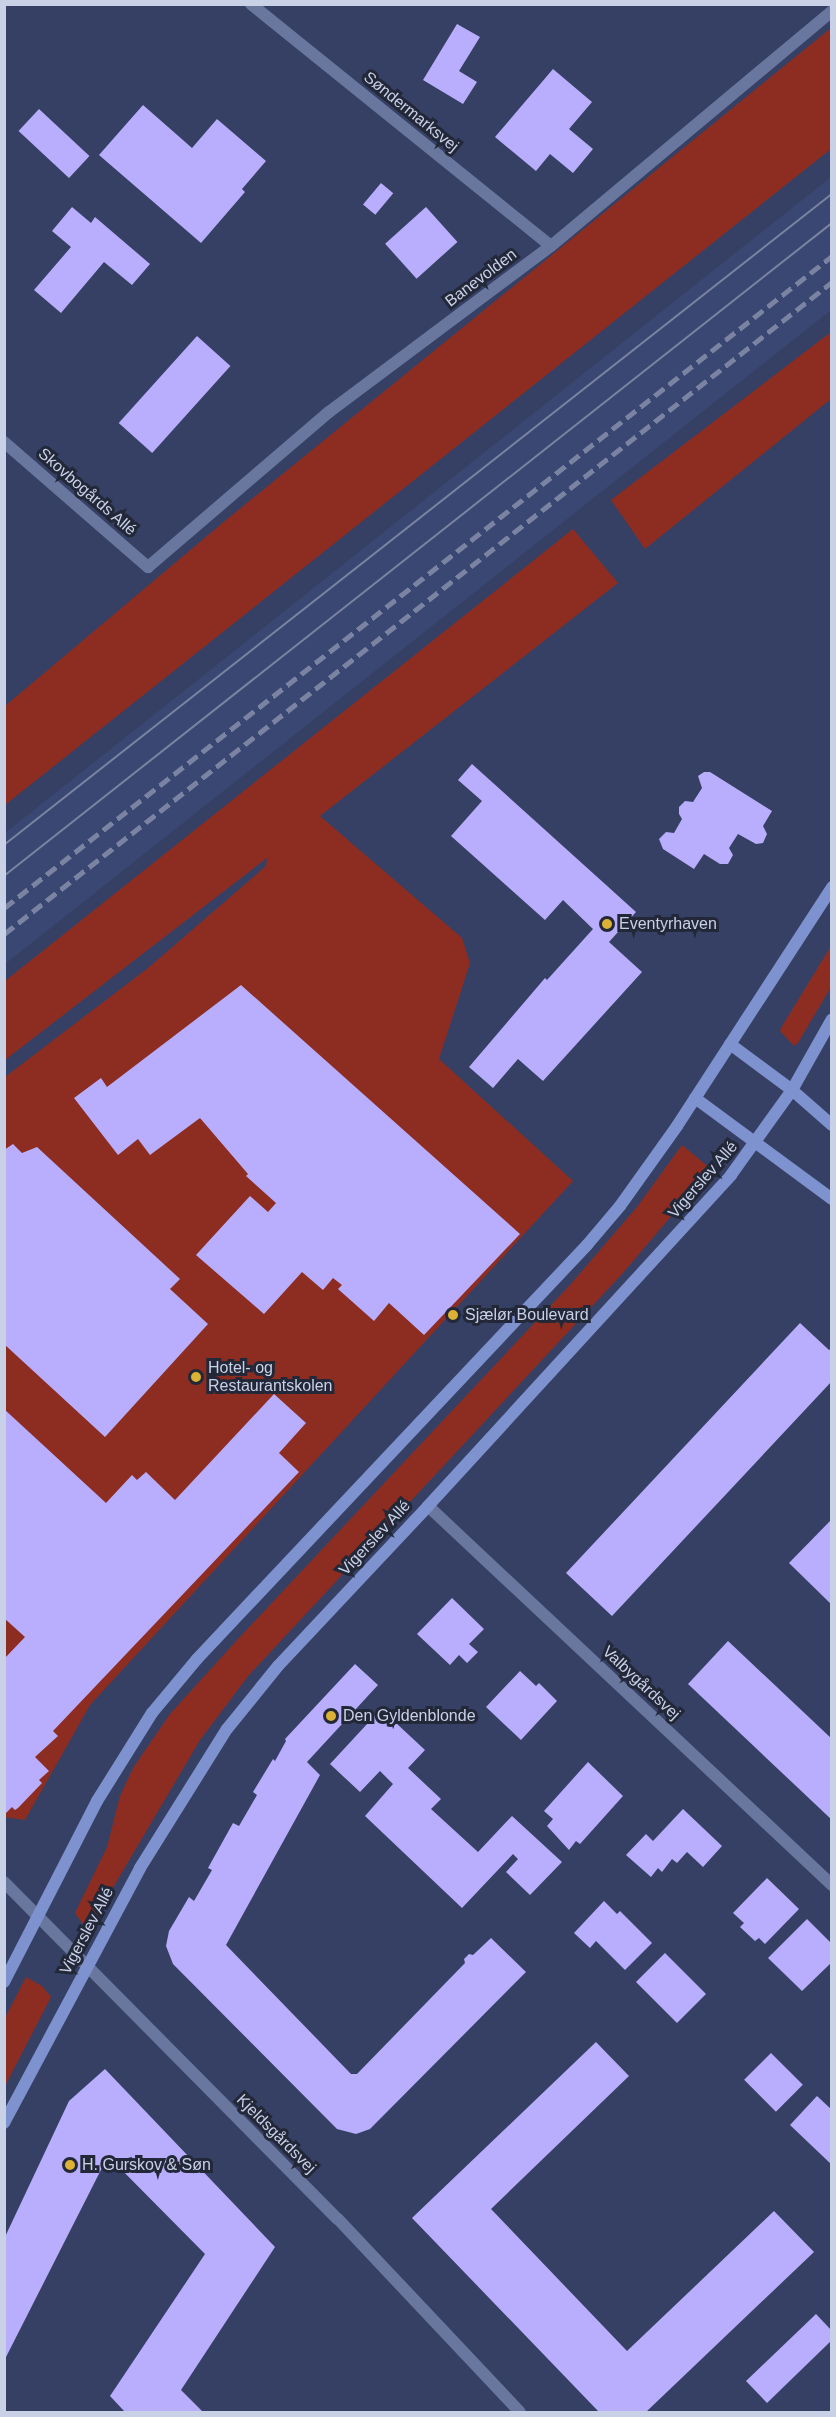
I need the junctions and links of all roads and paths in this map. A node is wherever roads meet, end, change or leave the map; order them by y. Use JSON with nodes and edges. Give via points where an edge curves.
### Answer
{"nodes":[{"id":1,"x":250,"y":4,"type":"edge"},
{"id":2,"x":831,"y":11,"type":"edge"},
{"id":3,"x":551,"y":246,"type":"junction"},
{"id":4,"x":4,"y":442,"type":"edge"},
{"id":5,"x":148,"y":567,"type":"joint"},
{"id":6,"x":831,"y":887,"type":"edge"},
{"id":7,"x":831,"y":1019,"type":"edge"},
{"id":8,"x":730,"y":1044,"type":"junction"},
{"id":9,"x":792,"y":1090,"type":"junction"},
{"id":10,"x":695,"y":1098,"type":"junction"},
{"id":11,"x":831,"y":1125,"type":"edge"},
{"id":12,"x":755,"y":1143,"type":"junction"},
{"id":13,"x":831,"y":1199,"type":"edge"},
{"id":14,"x":428,"y":1506,"type":"junction"},
{"id":15,"x":4,"y":1882,"type":"edge"},
{"id":16,"x":831,"y":1885,"type":"edge"},
{"id":17,"x":38,"y":1916,"type":"junction"},
{"id":18,"x":87,"y":1965,"type":"junction"},
{"id":19,"x":4,"y":1982,"type":"edge"},
{"id":20,"x":4,"y":2123,"type":"edge"},
{"id":21,"x":520,"y":2412,"type":"edge"}],
"edges":[{"from":1,"to":3,"type":"street","name":"Søndermarksvej"},
{"from":2,"to":3,"type":"street","name":"Banevolden"},
{"from":3,"to":5,"type":"street","name":"Banevolden","via":[[329,412]]},
{"from":4,"to":5,"type":"street","name":"Skovbogårds Allé"},
{"from":6,"to":8,"type":"street"},
{"from":7,"to":9,"type":"street","name":"Vigerslev Allé"},
{"from":8,"to":9,"type":"street"},
{"from":8,"to":10,"type":"street"},
{"from":9,"to":11,"type":"street"},
{"from":9,"to":12,"type":"street","name":"Vigerslev Allé"},
{"from":10,"to":12,"type":"street"},
{"from":10,"to":17,"type":"street","via":[[639,1180],[587,1245],[169,1692],[115,1769]]},
{"from":12,"to":13,"type":"street"},
{"from":12,"to":14,"type":"street","name":"Vigerslev Allé","via":[[688,1223]]},
{"from":14,"to":16,"type":"street","name":"Valbygårdsvej"},
{"from":14,"to":18,"type":"street","name":"Vigerslev Allé","via":[[278,1666],[232,1722],[166,1825]]},
{"from":15,"to":17,"type":"street","name":"Kjeldsgårdsvej"},
{"from":17,"to":18,"type":"street","name":"Kjeldsgårdsvej"},
{"from":17,"to":19,"type":"street"},
{"from":18,"to":20,"type":"street","name":"Vigerslev Allé"},
{"from":18,"to":21,"type":"street","name":"Kjeldsgårdsvej","via":[[338,2219]]}]}
